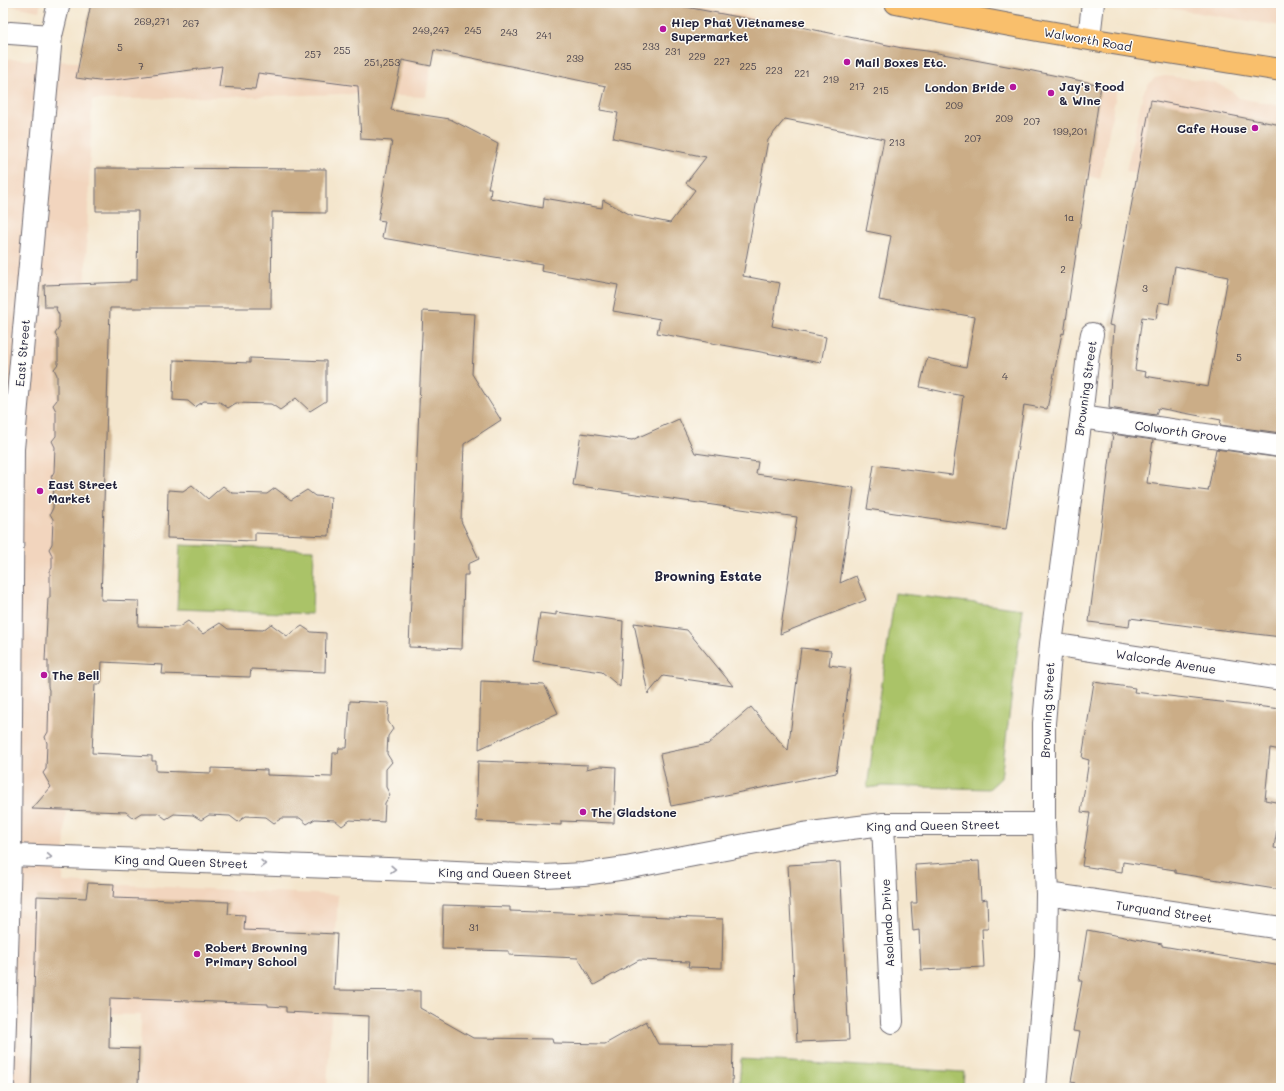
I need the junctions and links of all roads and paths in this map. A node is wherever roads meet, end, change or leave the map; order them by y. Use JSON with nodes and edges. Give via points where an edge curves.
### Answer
{"nodes":[{"id":1,"x":59,"y":3,"type":"edge"},
{"id":2,"x":896,"y":3,"type":"edge"},
{"id":3,"x":1093,"y":3,"type":"edge"},
{"id":4,"x":10,"y":33,"type":"dead end"},
{"id":5,"x":51,"y":36,"type":"junction"},
{"id":6,"x":1089,"y":38,"type":"junction"},
{"id":7,"x":1281,"y":70,"type":"edge"},
{"id":8,"x":1092,"y":334,"type":"dead end"},
{"id":9,"x":1081,"y":417,"type":"junction"},
{"id":10,"x":1281,"y":446,"type":"edge"},
{"id":11,"x":1051,"y":644,"type":"junction"},
{"id":12,"x":1281,"y":679,"type":"edge"},
{"id":13,"x":882,"y":824,"type":"junction"},
{"id":14,"x":1044,"y":824,"type":"junction"},
{"id":15,"x":10,"y":855,"type":"junction"},
{"id":16,"x":1047,"y":894,"type":"junction"},
{"id":17,"x":1281,"y":928,"type":"edge"},
{"id":18,"x":892,"y":1022,"type":"dead end"},
{"id":19,"x":3,"y":1088,"type":"edge"},
{"id":20,"x":1035,"y":1088,"type":"edge"}],
"edges":[{"from":1,"to":5,"type":"street","name":"East Street"},
{"from":2,"to":6,"type":"main road","name":"Walworth Road"},
{"from":3,"to":6,"type":"street"},
{"from":4,"to":5,"type":"street"},
{"from":5,"to":15,"type":"street","name":"East Street","via":[[13,449]]},
{"from":6,"to":7,"type":"main road","name":"Walworth Road"},
{"from":8,"to":9,"type":"street","name":"Browning Street"},
{"from":9,"to":10,"type":"street","name":"Colworth Grove"},
{"from":9,"to":11,"type":"street","name":"Browning Street"},
{"from":11,"to":12,"type":"street","name":"Walcorde Avenue"},
{"from":11,"to":14,"type":"street","name":"Browning Street","via":[[1044,723]]},
{"from":13,"to":14,"type":"street","name":"King and Queen Street"},
{"from":15,"to":13,"type":"street","name":"King and Queen Street","one_way":true,"via":[[544,876],[626,868],[803,834]]},
{"from":13,"to":18,"type":"street","name":"Asolando Drive"},
{"from":14,"to":16,"type":"street","name":"Browning Street"},
{"from":15,"to":19,"type":"street","name":"East Street"},
{"from":16,"to":17,"type":"street","name":"Turquand Street"},
{"from":16,"to":20,"type":"street","name":"Browning Street","via":[[1046,957]]}]}
